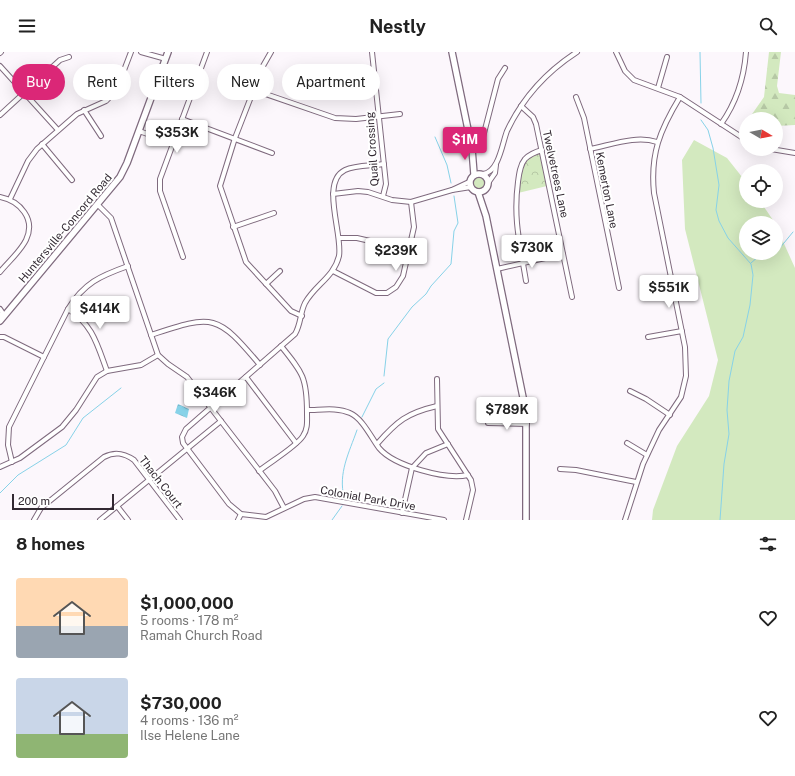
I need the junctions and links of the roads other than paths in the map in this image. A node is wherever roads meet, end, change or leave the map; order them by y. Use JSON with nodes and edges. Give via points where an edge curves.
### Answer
{"nodes":[{"id":1,"x":131,"y":52,"type":"edge"},
{"id":2,"x":141,"y":52,"type":"edge"},
{"id":3,"x":168,"y":52,"type":"edge"},
{"id":4,"x":207,"y":52,"type":"edge"},
{"id":5,"x":271,"y":52,"type":"edge"},
{"id":6,"x":372,"y":52,"type":"edge"},
{"id":7,"x":452,"y":52,"type":"edge"},
{"id":8,"x":578,"y":52,"type":"edge"},
{"id":9,"x":616,"y":52,"type":"edge"},
{"id":10,"x":746,"y":52,"type":"edge"},
{"id":11,"x":69,"y":57,"type":"dead end"},
{"id":12,"x":667,"y":57,"type":"dead end"},
{"id":13,"x":166,"y":59,"type":"junction"},
{"id":14,"x":56,"y":64,"type":"edge"},
{"id":15,"x":264,"y":64,"type":"edge"},
{"id":16,"x":0,"y":66,"type":"edge"},
{"id":17,"x":505,"y":68,"type":"dead end"},
{"id":18,"x":12,"y":80,"type":"edge"},
{"id":19,"x":658,"y":88,"type":"junction"},
{"id":20,"x":576,"y":96,"type":"dead end"},
{"id":21,"x":274,"y":97,"type":"edge"},
{"id":22,"x":680,"y":97,"type":"junction"},
{"id":23,"x":16,"y":100,"type":"edge"},
{"id":24,"x":30,"y":100,"type":"edge"},
{"id":25,"x":250,"y":100,"type":"edge"},
{"id":26,"x":521,"y":106,"type":"junction"},
{"id":27,"x":84,"y":110,"type":"junction"},
{"id":28,"x":0,"y":114,"type":"edge"},
{"id":29,"x":400,"y":114,"type":"dead end"},
{"id":30,"x":379,"y":116,"type":"junction"},
{"id":31,"x":182,"y":119,"type":"junction"},
{"id":32,"x":721,"y":124,"type":"junction"},
{"id":33,"x":58,"y":130,"type":"junction"},
{"id":34,"x":139,"y":131,"type":"junction"},
{"id":35,"x":101,"y":136,"type":"dead end"},
{"id":36,"x":739,"y":136,"type":"edge"},
{"id":37,"x":235,"y":138,"type":"junction"},
{"id":38,"x":657,"y":142,"type":"junction"},
{"id":39,"x":173,"y":143,"type":"junction"},
{"id":40,"x":42,"y":144,"type":"junction"},
{"id":41,"x":472,"y":146,"type":"junction"},
{"id":42,"x":590,"y":149,"type":"junction"},
{"id":43,"x":542,"y":150,"type":"junction"},
{"id":44,"x":783,"y":151,"type":"edge"},
{"id":45,"x":272,"y":153,"type":"dead end"},
{"id":46,"x":795,"y":153,"type":"edge"},
{"id":47,"x":497,"y":159,"type":"junction"},
{"id":48,"x":384,"y":164,"type":"junction"},
{"id":49,"x":474,"y":174,"type":"junction"},
{"id":50,"x":482,"y":174,"type":"junction"},
{"id":51,"x":72,"y":180,"type":"dead end"},
{"id":52,"x":488,"y":183,"type":"junction"},
{"id":53,"x":470,"y":185,"type":"junction"},
{"id":54,"x":481,"y":191,"type":"junction"},
{"id":55,"x":333,"y":194,"type":"junction"},
{"id":56,"x":383,"y":196,"type":"junction"},
{"id":57,"x":0,"y":197,"type":"edge"},
{"id":58,"x":10,"y":199,"type":"junction"},
{"id":59,"x":412,"y":202,"type":"junction"},
{"id":60,"x":98,"y":205,"type":"junction"},
{"id":61,"x":274,"y":213,"type":"dead end"},
{"id":62,"x":233,"y":227,"type":"junction"},
{"id":63,"x":339,"y":238,"type":"junction"},
{"id":64,"x":409,"y":250,"type":"junction"},
{"id":65,"x":563,"y":254,"type":"junction"},
{"id":66,"x":183,"y":256,"type":"dead end"},
{"id":67,"x":523,"y":263,"type":"junction"},
{"id":68,"x":128,"y":266,"type":"junction"},
{"id":69,"x":497,"y":269,"type":"junction"},
{"id":70,"x":280,"y":271,"type":"dead end"},
{"id":71,"x":333,"y":271,"type":"junction"},
{"id":72,"x":0,"y":272,"type":"edge"},
{"id":73,"x":526,"y":281,"type":"dead end"},
{"id":74,"x":266,"y":284,"type":"junction"},
{"id":75,"x":619,"y":288,"type":"dead end"},
{"id":76,"x":572,"y":297,"type":"dead end"},
{"id":77,"x":0,"y":309,"type":"edge"},
{"id":78,"x":68,"y":309,"type":"junction"},
{"id":79,"x":2,"y":315,"type":"edge"},
{"id":80,"x":302,"y":316,"type":"junction"},
{"id":81,"x":0,"y":321,"type":"edge"},
{"id":82,"x":682,"y":331,"type":"junction"},
{"id":83,"x":151,"y":335,"type":"junction"},
{"id":84,"x":0,"y":337,"type":"edge"},
{"id":85,"x":648,"y":337,"type":"dead end"},
{"id":86,"x":281,"y":346,"type":"junction"},
{"id":87,"x":158,"y":354,"type":"junction"},
{"id":88,"x":44,"y":357,"type":"junction"},
{"id":89,"x":260,"y":364,"type":"junction"},
{"id":90,"x":107,"y":371,"type":"junction"},
{"id":91,"x":246,"y":377,"type":"junction"},
{"id":92,"x":437,"y":379,"type":"dead end"},
{"id":93,"x":630,"y":391,"type":"dead end"},
{"id":94,"x":437,"y":406,"type":"junction"},
{"id":95,"x":211,"y":407,"type":"junction"},
{"id":96,"x":307,"y":410,"type":"junction"},
{"id":97,"x":670,"y":414,"type":"junction"},
{"id":98,"x":221,"y":421,"type":"junction"},
{"id":99,"x":488,"y":423,"type":"dead end"},
{"id":100,"x":527,"y":424,"type":"junction"},
{"id":101,"x":296,"y":443,"type":"junction"},
{"id":102,"x":377,"y":444,"type":"junction"},
{"id":103,"x":448,"y":444,"type":"junction"},
{"id":104,"x":627,"y":444,"type":"dead end"},
{"id":105,"x":186,"y":449,"type":"junction"},
{"id":106,"x":647,"y":455,"type":"junction"},
{"id":107,"x":12,"y":462,"type":"junction"},
{"id":108,"x":0,"y":467,"type":"edge"},
{"id":109,"x":412,"y":468,"type":"junction"},
{"id":110,"x":560,"y":469,"type":"dead end"},
{"id":111,"x":259,"y":471,"type":"junction"},
{"id":112,"x":468,"y":475,"type":"junction"},
{"id":113,"x":149,"y":480,"type":"junction"},
{"id":114,"x":636,"y":482,"type":"junction"},
{"id":115,"x":117,"y":506,"type":"junction"},
{"id":116,"x":284,"y":508,"type":"junction"},
{"id":117,"x":402,"y":513,"type":"junction"},
{"id":118,"x":241,"y":514,"type":"junction"},
{"id":119,"x":34,"y":520,"type":"edge"},
{"id":120,"x":100,"y":520,"type":"edge"},
{"id":121,"x":128,"y":520,"type":"edge"},
{"id":122,"x":180,"y":520,"type":"edge"},
{"id":123,"x":238,"y":520,"type":"edge"},
{"id":124,"x":444,"y":520,"type":"edge"},
{"id":125,"x":466,"y":520,"type":"edge"},
{"id":126,"x":526,"y":520,"type":"edge"},
{"id":127,"x":625,"y":520,"type":"edge"}],
"edges":[{"from":1,"to":27,"type":"street","via":[[112,96]]},
{"from":2,"to":13,"type":"street"},
{"from":3,"to":13,"type":"main road","name":"Huntersville-Concord Road"},
{"from":4,"to":31,"type":"street"},
{"from":5,"to":15,"type":"street"},
{"from":6,"to":30,"type":"street","name":"Quail Crossing"},
{"from":7,"to":41,"type":"main road"},
{"from":8,"to":26,"type":"street","via":[[546,75]]},
{"from":9,"to":19,"type":"street","via":[[629,76],[645,85]]},
{"from":10,"to":32,"type":"street","via":[[737,96]]},
{"from":11,"to":14,"type":"street"},
{"from":12,"to":19,"type":"street"},
{"from":13,"to":34,"type":"main road","name":"Huntersville-Concord Road"},
{"from":16,"to":18,"type":"street"},
{"from":17,"to":41,"type":"street","via":[[498,80],[483,137]]},
{"from":19,"to":22,"type":"street"},
{"from":20,"to":42,"type":"street","name":"Kemerton Lane","via":[[584,118]]},
{"from":21,"to":30,"type":"street","via":[[335,118]]},
{"from":22,"to":32,"type":"street"},
{"from":22,"to":38,"type":"street"},
{"from":23,"to":28,"type":"street"},
{"from":24,"to":33,"type":"street"},
{"from":25,"to":37,"type":"street"},
{"from":26,"to":43,"type":"street","name":"Twelvetrees Lane","via":[[535,121]]},
{"from":26,"to":47,"type":"street","via":[[507,131]]},
{"from":27,"to":33,"type":"street"},
{"from":27,"to":35,"type":"street"},
{"from":29,"to":30,"type":"street"},
{"from":30,"to":48,"type":"street","name":"Quail Crossing"},
{"from":31,"to":37,"type":"street"},
{"from":31,"to":39,"type":"street"},
{"from":32,"to":36,"type":"street"},
{"from":33,"to":40,"type":"street"},
{"from":34,"to":39,"type":"street"},
{"from":34,"to":60,"type":"main road","name":"Huntersville-Concord Road","via":[[122,174]]},
{"from":37,"to":45,"type":"street"},
{"from":37,"to":62,"type":"street","via":[[220,186]]},
{"from":38,"to":42,"type":"street","via":[[643,139]]},
{"from":38,"to":82,"type":"street","via":[[652,172],[654,193]]},
{"from":39,"to":66,"type":"street","via":[[159,187]]},
{"from":40,"to":51,"type":"street"},
{"from":40,"to":58,"type":"street","via":[[28,161]]},
{"from":41,"to":49,"type":"main road"},
{"from":41,"to":50,"type":"main road"},
{"from":42,"to":75,"type":"street","name":"Kemerton Lane"},
{"from":43,"to":65,"type":"street","name":"Twelvetrees Lane"},
{"from":43,"to":67,"type":"street","via":[[526,158],[520,171],[516,218]]},
{"from":44,"to":46,"type":"street"},
{"from":47,"to":50,"type":"street","via":[[491,171]]},
{"from":47,"to":52,"type":"street","via":[[495,173]]},
{"from":48,"to":55,"type":"street","via":[[346,170],[336,178]]},
{"from":48,"to":56,"type":"street","name":"Quail Crossing","via":[[386,184]]},
{"from":49,"to":50,"type":"main road"},
{"from":49,"to":53,"type":"main road"},
{"from":50,"to":52,"type":"main road"},
{"from":52,"to":54,"type":"main road"},
{"from":53,"to":54,"type":"main road"},
{"from":53,"to":59,"type":"street"},
{"from":54,"to":69,"type":"main road"},
{"from":55,"to":56,"type":"street","via":[[358,191]]},
{"from":55,"to":63,"type":"street"},
{"from":56,"to":59,"type":"street","via":[[392,200]]},
{"from":57,"to":58,"type":"street"},
{"from":58,"to":72,"type":"street","via":[[26,213],[28,232],[22,245]]},
{"from":59,"to":64,"type":"street","via":[[414,227]]},
{"from":60,"to":68,"type":"street","via":[[111,218]]},
{"from":60,"to":79,"type":"main road","name":"Huntersville-Concord Road"},
{"from":61,"to":62,"type":"street"},
{"from":62,"to":74,"type":"street","via":[[246,262]]},
{"from":63,"to":64,"type":"street","via":[[357,238]]},
{"from":63,"to":71,"type":"street","via":[[339,256]]},
{"from":64,"to":71,"type":"street","via":[[400,282],[387,293],[370,291]]},
{"from":65,"to":67,"type":"street"},
{"from":65,"to":76,"type":"street","name":"Twelvetrees Lane"},
{"from":67,"to":69,"type":"street"},
{"from":67,"to":73,"type":"street"},
{"from":68,"to":78,"type":"street","via":[[94,280],[76,297]]},
{"from":68,"to":83,"type":"street"},
{"from":69,"to":100,"type":"main road"},
{"from":70,"to":74,"type":"street"},
{"from":71,"to":80,"type":"street","via":[[306,302]]},
{"from":74,"to":80,"type":"street","via":[[291,311]]},
{"from":77,"to":79,"type":"street"},
{"from":78,"to":88,"type":"street"},
{"from":78,"to":90,"type":"street","via":[[78,315],[91,330]]},
{"from":79,"to":81,"type":"main road","name":"Huntersville-Concord Road"},
{"from":80,"to":86,"type":"street","via":[[300,327]]},
{"from":82,"to":85,"type":"street"},
{"from":82,"to":97,"type":"street","via":[[686,376],[682,395]]},
{"from":83,"to":87,"type":"street"},
{"from":83,"to":89,"type":"street","via":[[190,322],[218,324],[234,334]]},
{"from":84,"to":88,"type":"street"},
{"from":86,"to":89,"type":"street"},
{"from":86,"to":96,"type":"street","via":[[304,377]]},
{"from":87,"to":90,"type":"street","via":[[141,365]]},
{"from":87,"to":95,"type":"street","via":[[187,377]]},
{"from":88,"to":107,"type":"street","via":[[9,427],[8,445]]},
{"from":89,"to":91,"type":"street"},
{"from":90,"to":107,"type":"street","via":[[91,384],[76,410],[62,427]]},
{"from":91,"to":95,"type":"street"},
{"from":91,"to":101,"type":"street"},
{"from":92,"to":94,"type":"street"},
{"from":93,"to":97,"type":"street"},
{"from":94,"to":102,"type":"street","via":[[417,410],[401,419]]},
{"from":94,"to":103,"type":"street","via":[[438,429]]},
{"from":95,"to":98,"type":"street"},
{"from":95,"to":105,"type":"street","via":[[183,433]]},
{"from":96,"to":101,"type":"street","via":[[306,431]]},
{"from":96,"to":102,"type":"street","via":[[338,410],[350,413],[358,419]]},
{"from":97,"to":106,"type":"street"},
{"from":98,"to":105,"type":"street"},
{"from":98,"to":111,"type":"street"},
{"from":99,"to":100,"type":"street"},
{"from":100,"to":126,"type":"main road"},
{"from":101,"to":111,"type":"street"},
{"from":102,"to":109,"type":"street","via":[[395,461]]},
{"from":103,"to":109,"type":"street","via":[[426,453]]},
{"from":103,"to":112,"type":"street"},
{"from":104,"to":106,"type":"street"},
{"from":105,"to":113,"type":"street"},
{"from":105,"to":118,"type":"street","via":[[229,504]]},
{"from":106,"to":114,"type":"street"},
{"from":107,"to":108,"type":"street"},
{"from":109,"to":112,"type":"street","via":[[454,476]]},
{"from":109,"to":117,"type":"street"},
{"from":110,"to":114,"type":"street"},
{"from":111,"to":116,"type":"street","via":[[275,491]]},
{"from":112,"to":125,"type":"street","via":[[473,490]]},
{"from":113,"to":115,"type":"street"},
{"from":113,"to":119,"type":"street","name":"Thach Court","via":[[128,456],[109,454],[42,508]]},
{"from":113,"to":122,"type":"street","name":"Thach Court"},
{"from":114,"to":127,"type":"street"},
{"from":115,"to":120,"type":"street"},
{"from":115,"to":121,"type":"street"},
{"from":116,"to":117,"type":"street","name":"Colonial Park Drive","via":[[314,497]]},
{"from":116,"to":118,"type":"street","name":"Colonial Park Drive","via":[[266,517]]},
{"from":117,"to":124,"type":"street","name":"Colonial Park Drive"},
{"from":118,"to":123,"type":"street"}]}
